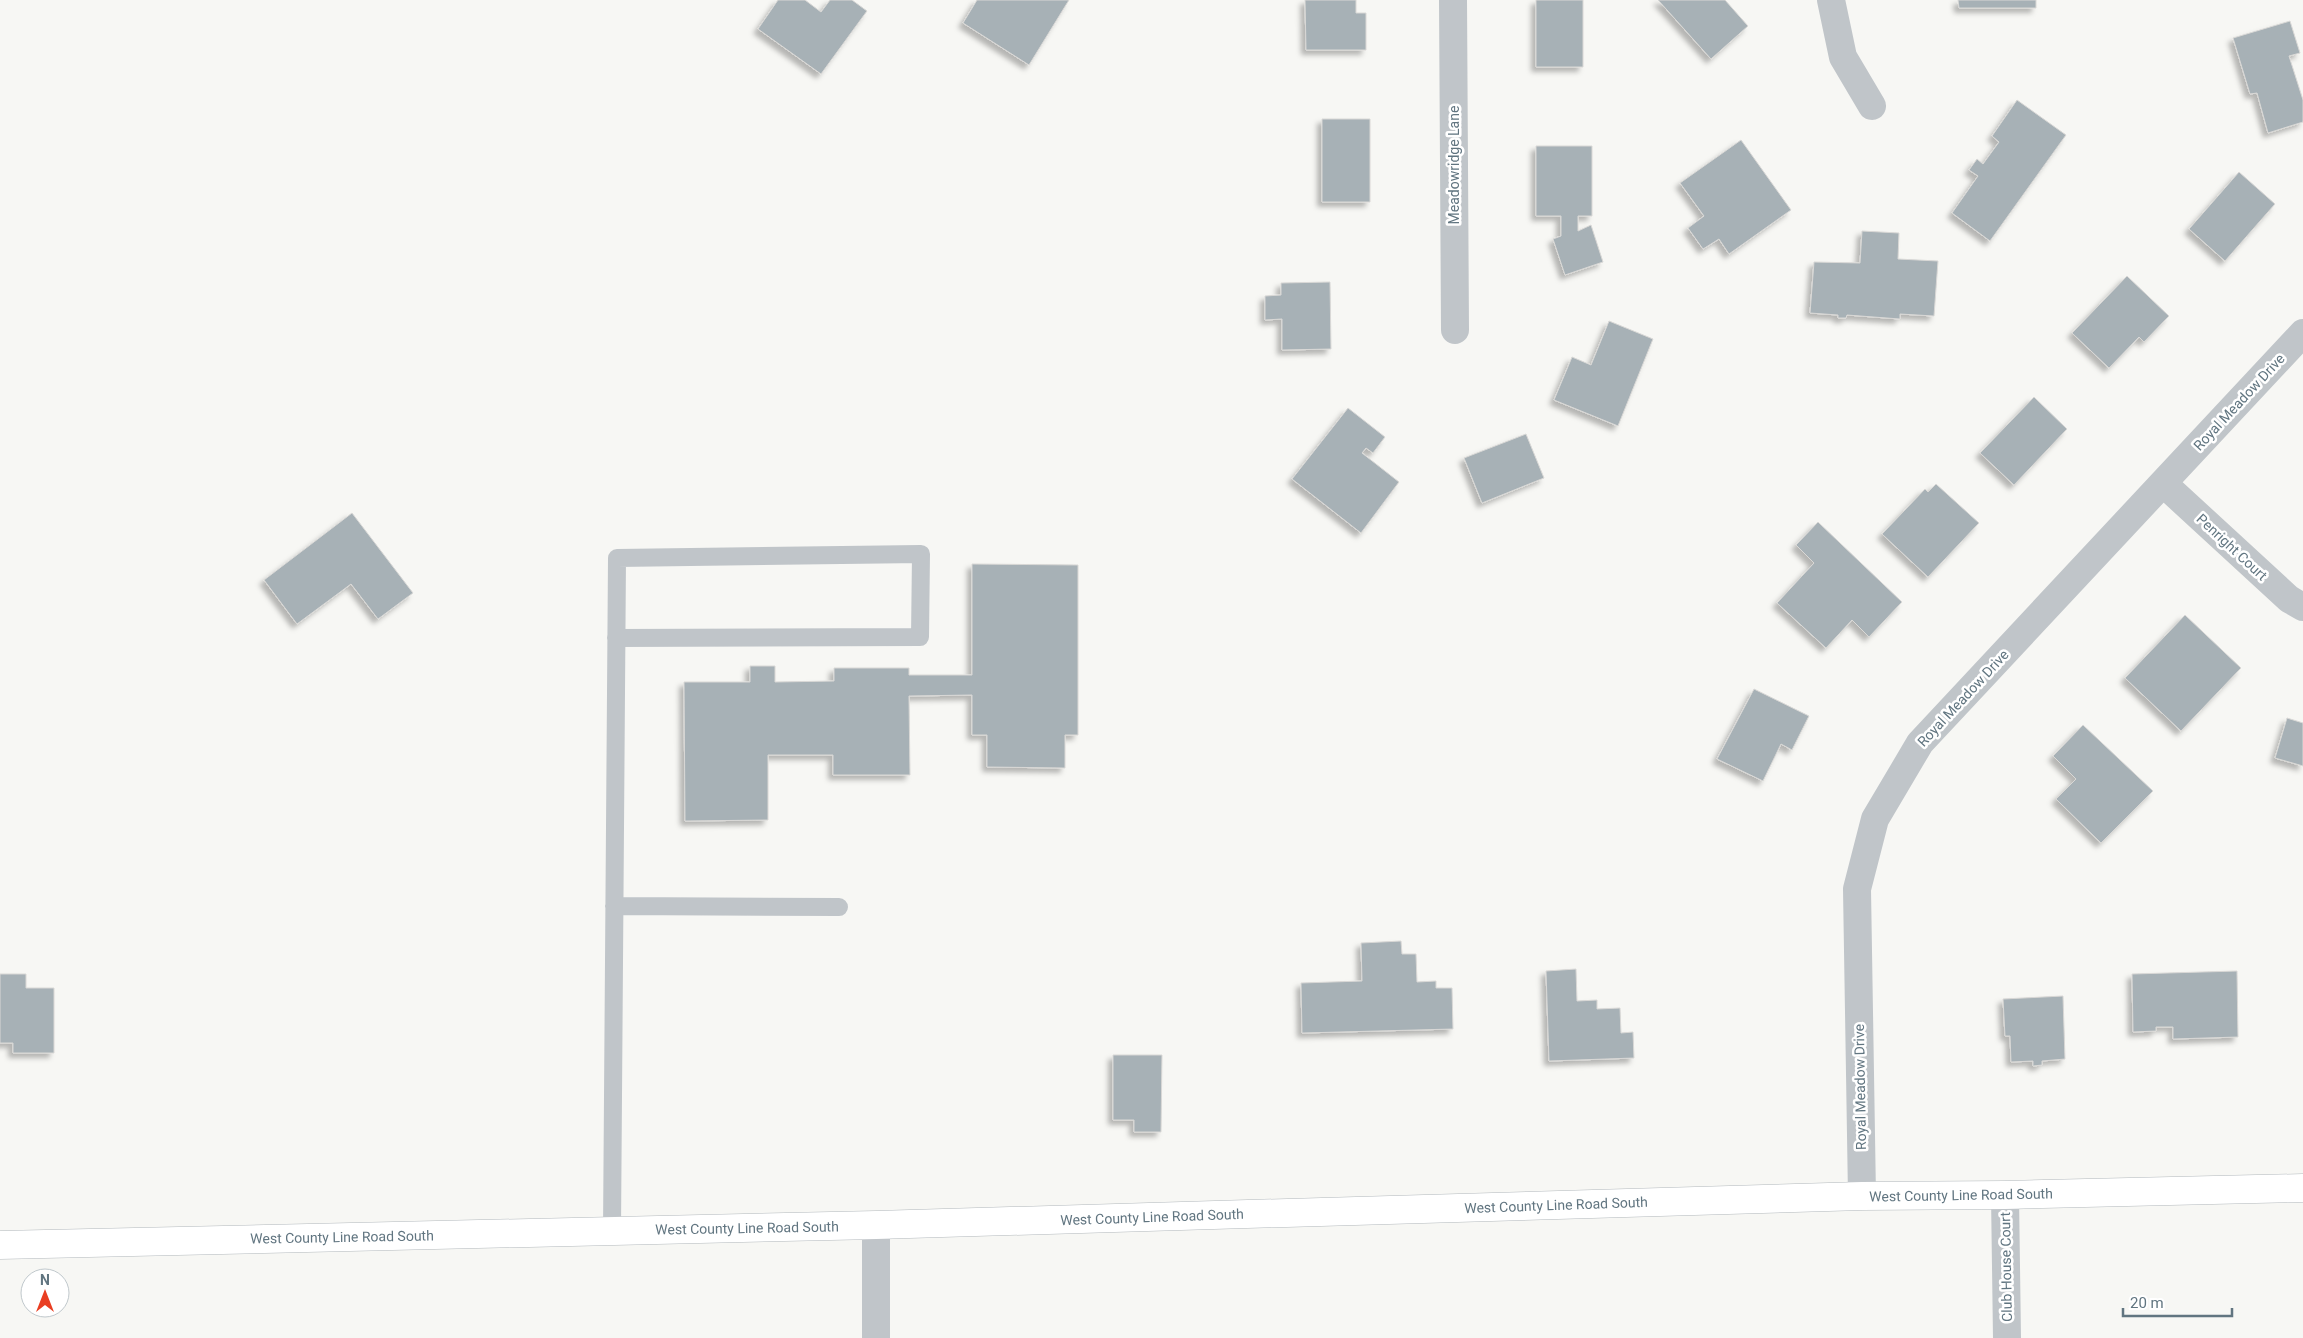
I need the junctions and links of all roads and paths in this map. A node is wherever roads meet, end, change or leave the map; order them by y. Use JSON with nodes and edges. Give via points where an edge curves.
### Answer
{"nodes":[{"id":1,"x":1453,"y":0,"type":"edge"},
{"id":2,"x":1831,"y":0,"type":"edge"},
{"id":3,"x":1872,"y":106,"type":"dead end"},
{"id":4,"x":1454,"y":330,"type":"dead end"},
{"id":5,"x":2303,"y":333,"type":"edge"},
{"id":6,"x":2164,"y":484,"type":"junction"},
{"id":7,"x":2303,"y":607,"type":"edge"},
{"id":8,"x":616,"y":638,"type":"junction"},
{"id":9,"x":614,"y":906,"type":"junction"},
{"id":10,"x":839,"y":907,"type":"dead end"},
{"id":11,"x":2303,"y":1188,"type":"edge"},
{"id":12,"x":2005,"y":1195,"type":"junction"},
{"id":13,"x":1862,"y":1196,"type":"junction"},
{"id":14,"x":876,"y":1225,"type":"junction"},
{"id":15,"x":612,"y":1231,"type":"junction"},
{"id":16,"x":0,"y":1245,"type":"edge"},
{"id":17,"x":876,"y":1338,"type":"edge"},
{"id":18,"x":2007,"y":1338,"type":"edge"}],
"edges":[{"from":1,"to":4,"type":"street","name":"Meadowridge Lane"},
{"from":2,"to":3,"type":"street","via":[[1843,57]]},
{"from":5,"to":6,"type":"street","name":"Royal Meadow Drive"},
{"from":6,"to":7,"type":"street","name":"Penright Court","via":[[2289,600]]},
{"from":6,"to":13,"type":"street","name":"Royal Meadow Drive","via":[[1920,742],[1876,818],[1857,889]]},
{"from":8,"to":8,"type":"lane","via":[[617,558],[921,554],[920,637]]},
{"from":8,"to":9,"type":"lane"},
{"from":9,"to":10,"type":"lane"},
{"from":9,"to":15,"type":"lane"},
{"from":11,"to":12,"type":"main road","name":"West County Line Road South"},
{"from":12,"to":13,"type":"main road","name":"West County Line Road South"},
{"from":12,"to":18,"type":"street","name":"Club House Court"},
{"from":13,"to":14,"type":"main road","name":"West County Line Road South"},
{"from":14,"to":15,"type":"main road","name":"West County Line Road South"},
{"from":14,"to":17,"type":"street"},
{"from":15,"to":16,"type":"main road","name":"West County Line Road South"}]}
